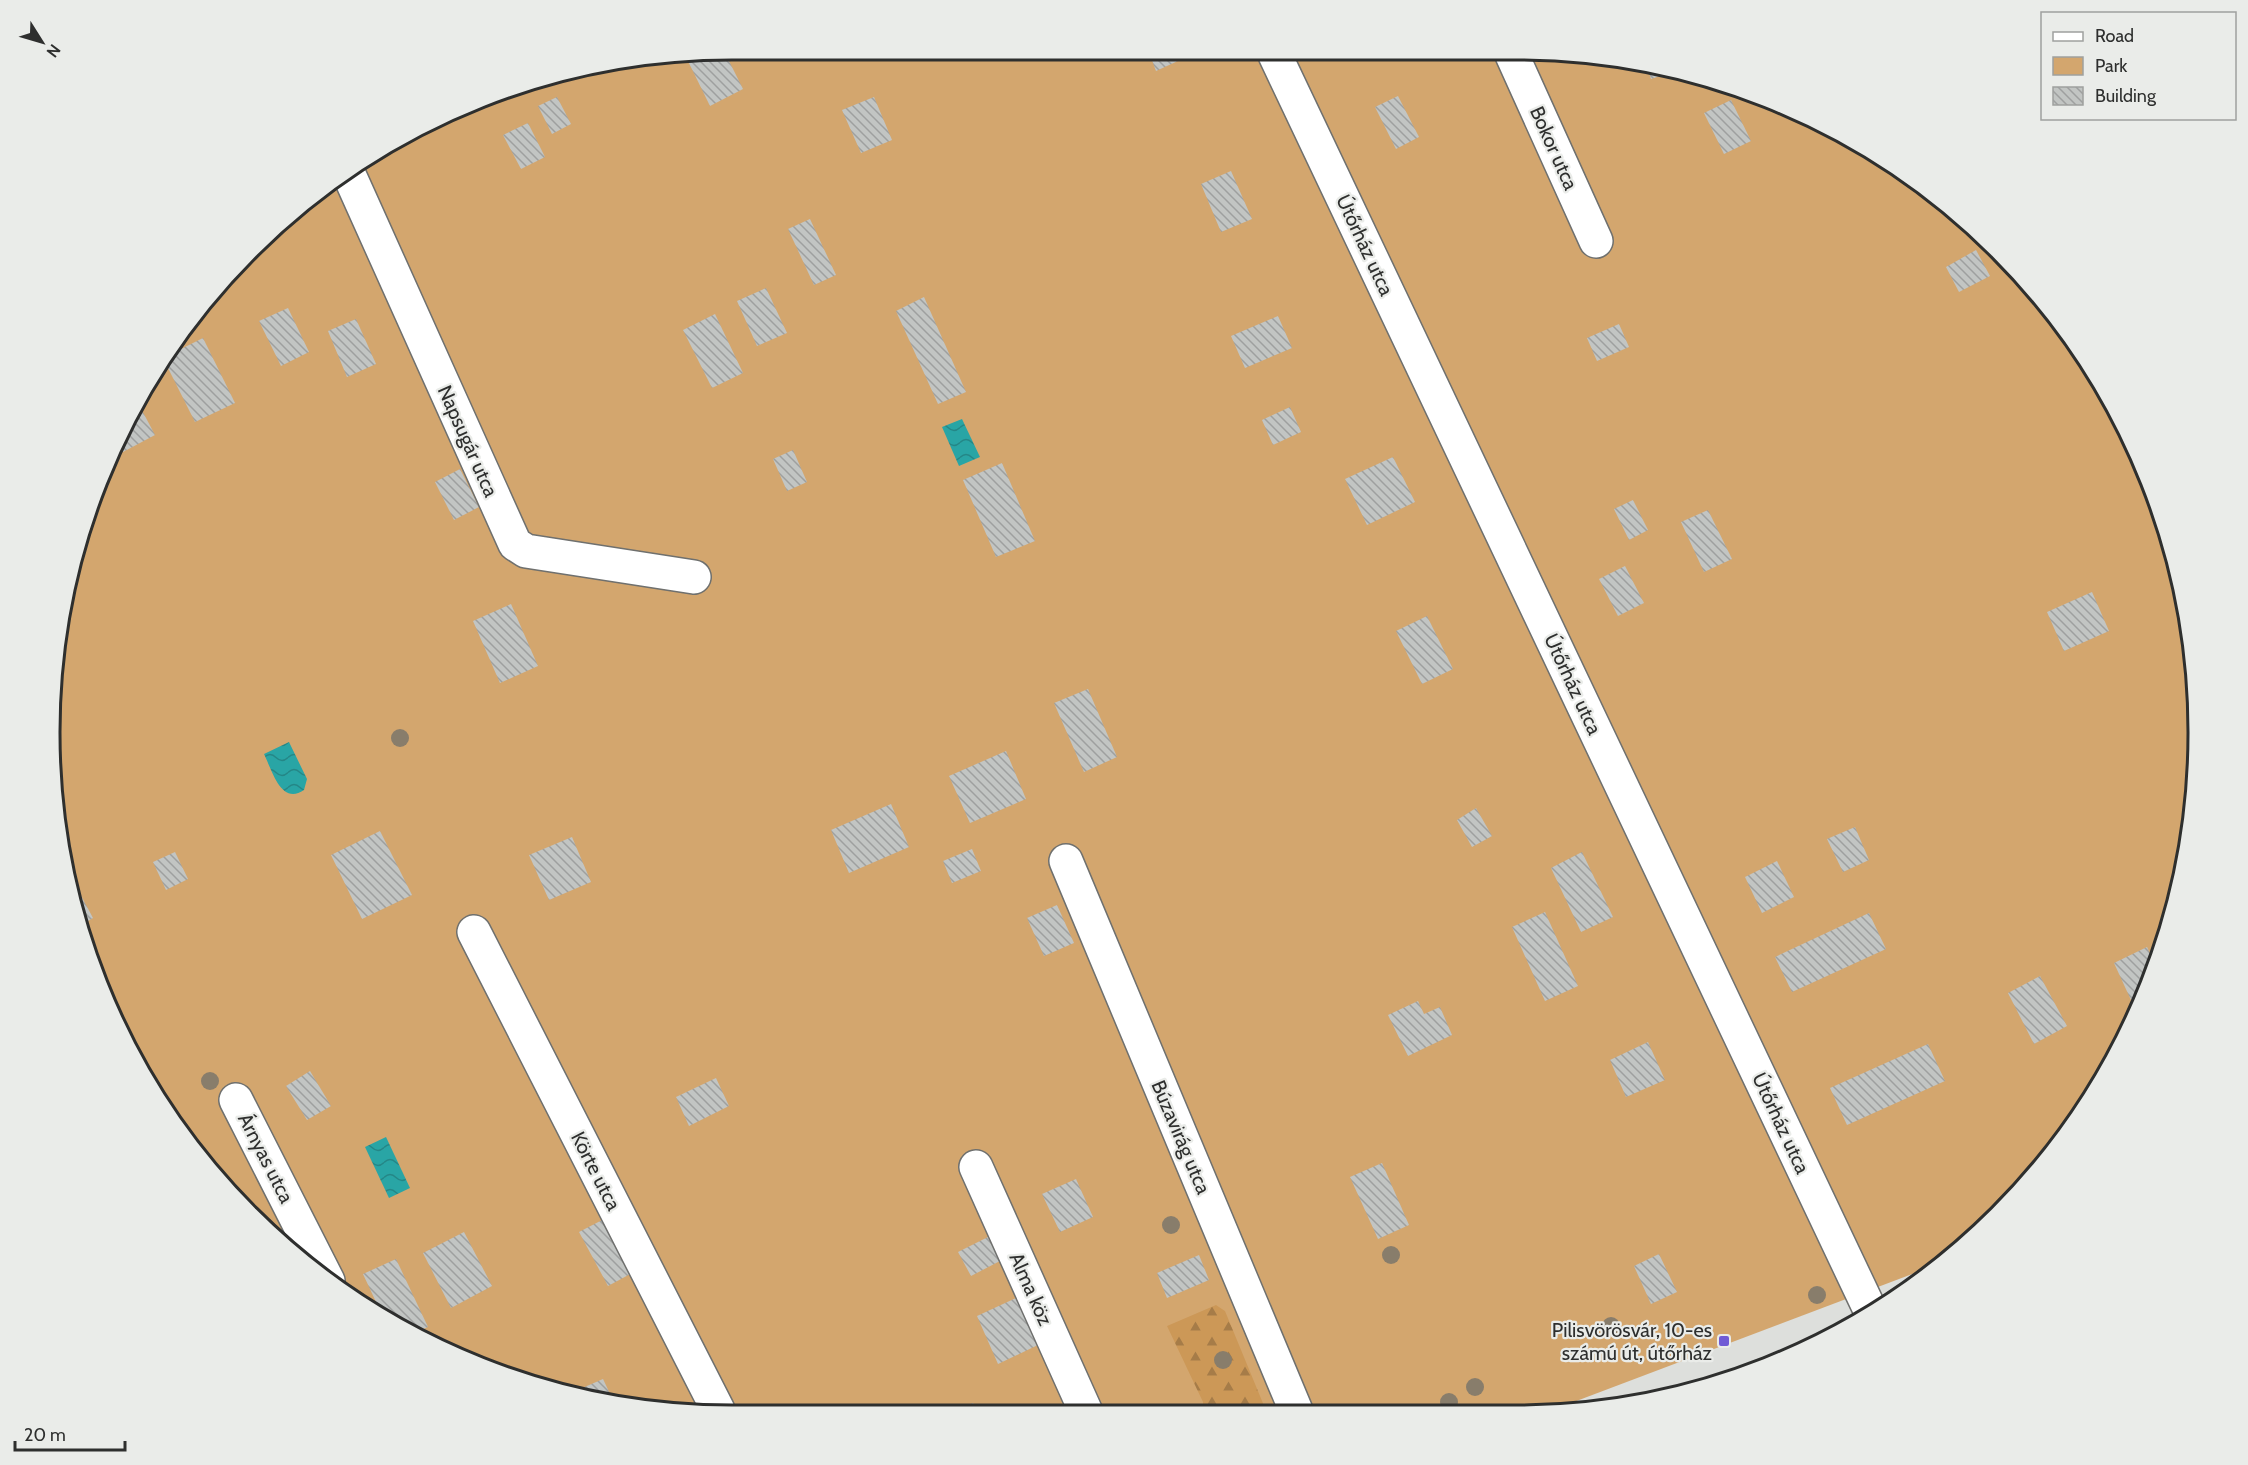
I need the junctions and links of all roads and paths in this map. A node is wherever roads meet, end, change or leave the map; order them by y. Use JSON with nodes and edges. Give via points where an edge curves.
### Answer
{"nodes":[{"id":1,"x":1277,"y":60,"type":"edge"},
{"id":2,"x":1514,"y":60,"type":"edge"},
{"id":3,"x":351,"y":179,"type":"edge"},
{"id":4,"x":1596,"y":241,"type":"dead end"},
{"id":5,"x":694,"y":577,"type":"dead end"},
{"id":6,"x":1066,"y":861,"type":"dead end"},
{"id":7,"x":474,"y":932,"type":"dead end"},
{"id":8,"x":236,"y":1100,"type":"dead end"},
{"id":9,"x":976,"y":1167,"type":"dead end"},
{"id":10,"x":318,"y":1262,"type":"edge"},
{"id":11,"x":1868,"y":1305,"type":"edge"},
{"id":12,"x":715,"y":1405,"type":"edge"},
{"id":13,"x":1083,"y":1405,"type":"edge"},
{"id":14,"x":1294,"y":1405,"type":"edge"}],
"edges":[{"from":1,"to":11,"type":"street","name":"Útőrház utca"},
{"from":2,"to":4,"type":"street","name":"Bokor utca"},
{"from":3,"to":5,"type":"street","name":"Napsugár utca","via":[[515,544],[526,552]]},
{"from":6,"to":14,"type":"street","name":"Búzavirág utca"},
{"from":7,"to":12,"type":"street","name":"Körte utca"},
{"from":8,"to":10,"type":"street","name":"Árnyas utca"},
{"from":9,"to":13,"type":"street","name":"Alma köz"}]}
